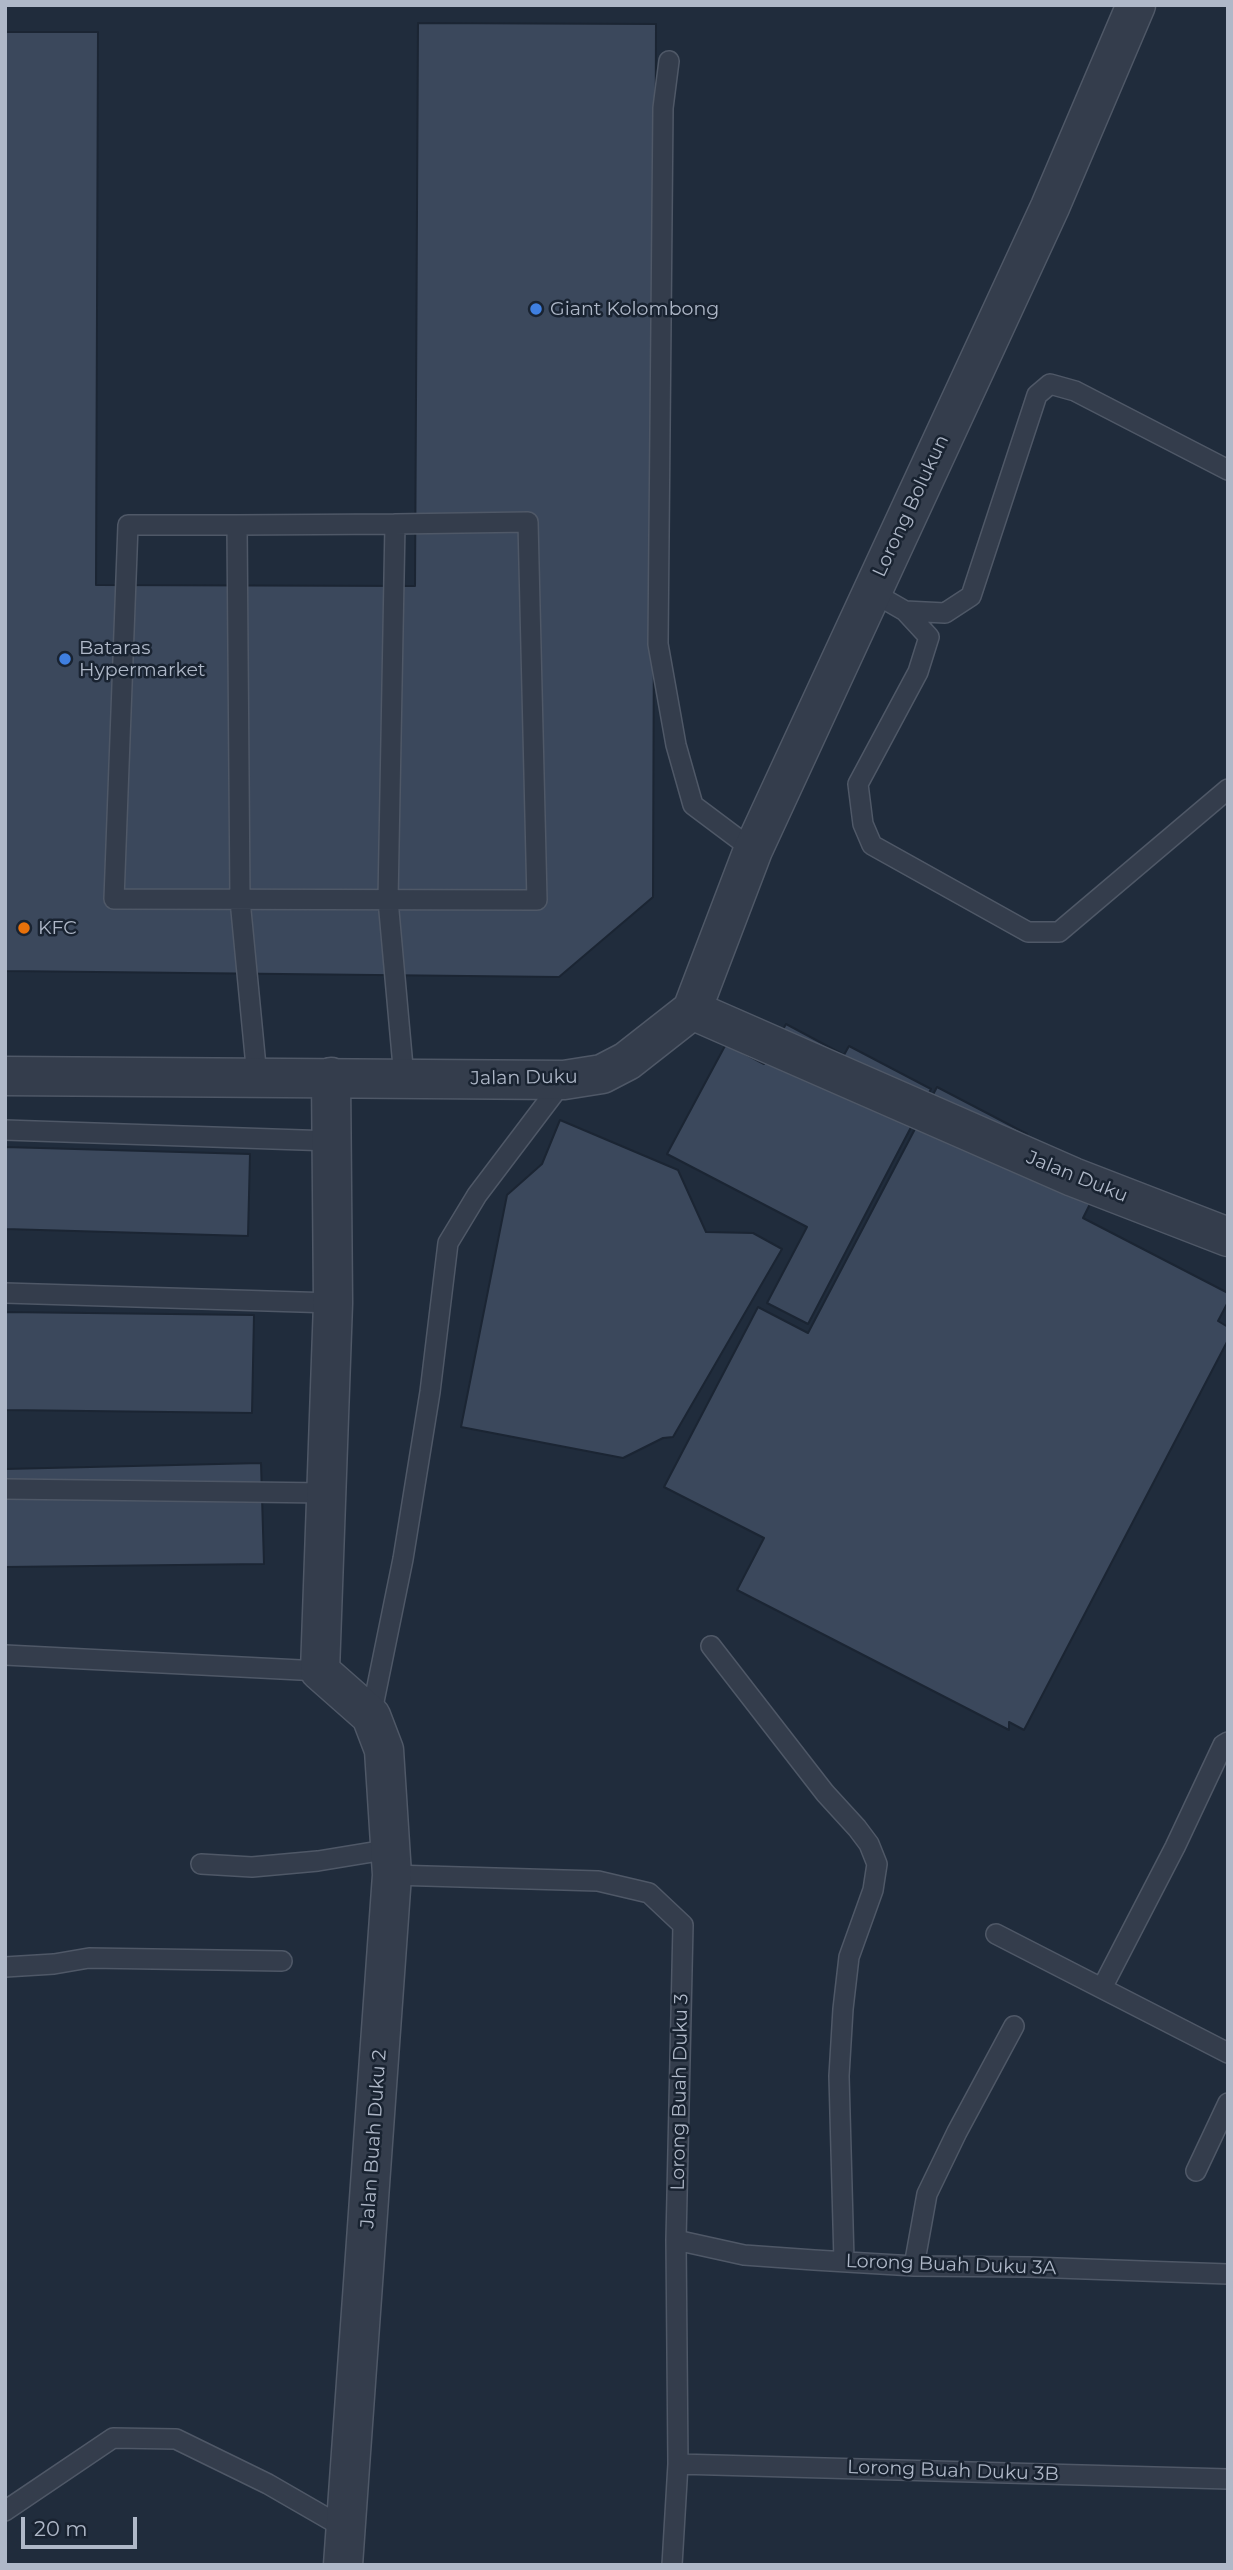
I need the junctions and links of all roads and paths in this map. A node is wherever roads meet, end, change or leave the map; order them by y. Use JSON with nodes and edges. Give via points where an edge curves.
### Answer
{"nodes":[{"id":1,"x":1136,"y":5,"type":"edge"},
{"id":2,"x":669,"y":61,"type":"dead end"},
{"id":3,"x":1228,"y":470,"type":"edge"},
{"id":4,"x":396,"y":524,"type":"junction"},
{"id":5,"x":237,"y":525,"type":"junction"},
{"id":6,"x":872,"y":592,"type":"junction"},
{"id":7,"x":905,"y":611,"type":"junction"},
{"id":8,"x":1228,"y":789,"type":"edge"},
{"id":9,"x":753,"y":850,"type":"junction"},
{"id":10,"x":240,"y":900,"type":"junction"},
{"id":11,"x":388,"y":900,"type":"junction"},
{"id":12,"x":692,"y":1010,"type":"junction"},
{"id":13,"x":5,"y":1076,"type":"edge"},
{"id":14,"x":257,"y":1077,"type":"junction"},
{"id":15,"x":331,"y":1077,"type":"junction"},
{"id":16,"x":404,"y":1078,"type":"junction"},
{"id":17,"x":564,"y":1080,"type":"junction"},
{"id":18,"x":5,"y":1130,"type":"edge"},
{"id":19,"x":332,"y":1141,"type":"junction"},
{"id":20,"x":1228,"y":1237,"type":"edge"},
{"id":21,"x":5,"y":1293,"type":"edge"},
{"id":22,"x":333,"y":1303,"type":"junction"},
{"id":23,"x":5,"y":1489,"type":"edge"},
{"id":24,"x":326,"y":1493,"type":"junction"},
{"id":25,"x":711,"y":1646,"type":"dead end"},
{"id":26,"x":5,"y":1655,"type":"edge"},
{"id":27,"x":320,"y":1671,"type":"junction"},
{"id":28,"x":371,"y":1716,"type":"junction"},
{"id":29,"x":1228,"y":1742,"type":"edge"},
{"id":30,"x":391,"y":1862,"type":"junction"},
{"id":31,"x":201,"y":1864,"type":"dead end"},
{"id":32,"x":996,"y":1934,"type":"dead end"},
{"id":33,"x":282,"y":1961,"type":"dead end"},
{"id":34,"x":5,"y":1967,"type":"edge"},
{"id":35,"x":1102,"y":1988,"type":"junction"},
{"id":36,"x":1014,"y":2026,"type":"dead end"},
{"id":37,"x":1228,"y":2053,"type":"edge"},
{"id":38,"x":1228,"y":2103,"type":"edge"},
{"id":39,"x":1196,"y":2171,"type":"dead end"},
{"id":40,"x":676,"y":2240,"type":"junction"},
{"id":41,"x":844,"y":2261,"type":"junction"},
{"id":42,"x":914,"y":2266,"type":"junction"},
{"id":43,"x":1228,"y":2274,"type":"edge"},
{"id":44,"x":678,"y":2464,"type":"junction"},
{"id":45,"x":1228,"y":2479,"type":"edge"},
{"id":46,"x":5,"y":2511,"type":"edge"},
{"id":47,"x":345,"y":2547,"type":"edge"},
{"id":48,"x":672,"y":2565,"type":"edge"}],
"edges":[{"from":1,"to":6,"type":"street","name":"Lorong Bolukun","via":[[1050,207]]},
{"from":2,"to":9,"type":"lane","via":[[663,108],[657,643],[676,746],[693,805]]},
{"from":3,"to":7,"type":"lane","via":[[1075,391],[1050,384],[1037,395],[971,596],[945,613]]},
{"from":4,"to":5,"type":"lane"},
{"from":4,"to":11,"type":"lane"},
{"from":4,"to":11,"type":"lane","via":[[528,522],[537,900]]},
{"from":5,"to":10,"type":"lane"},
{"from":5,"to":10,"type":"lane","via":[[128,525],[114,899]]},
{"from":6,"to":7,"type":"lane"},
{"from":6,"to":9,"type":"street","name":"Lorong Bolukun"},
{"from":7,"to":8,"type":"lane","via":[[929,637],[918,672],[858,784],[863,824],[872,845],[1028,932],[1059,932]]},
{"from":9,"to":12,"type":"street","name":"Lorong Bolukun"},
{"from":10,"to":11,"type":"lane"},
{"from":10,"to":14,"type":"lane"},
{"from":11,"to":16,"type":"lane"},
{"from":12,"to":17,"type":"street","name":"Jalan Duku","via":[[627,1061],[602,1074]]},
{"from":12,"to":20,"type":"street","name":"Jalan Duku","via":[[1073,1177]]},
{"from":13,"to":14,"type":"street","name":"Jalan Duku"},
{"from":14,"to":15,"type":"street","name":"Jalan Duku"},
{"from":15,"to":16,"type":"street","name":"Jalan Duku"},
{"from":15,"to":19,"type":"street"},
{"from":16,"to":17,"type":"street","name":"Jalan Duku"},
{"from":17,"to":28,"type":"lane","via":[[477,1195],[448,1243],[403,1559]]},
{"from":18,"to":19,"type":"lane"},
{"from":19,"to":22,"type":"street"},
{"from":21,"to":22,"type":"lane"},
{"from":22,"to":24,"type":"street"},
{"from":23,"to":24,"type":"lane"},
{"from":24,"to":27,"type":"street"},
{"from":25,"to":41,"type":"lane","via":[[863,1836],[877,1864],[873,1891],[849,1957],[843,2009],[839,2076]]},
{"from":26,"to":27,"type":"lane"},
{"from":27,"to":28,"type":"street"},
{"from":28,"to":30,"type":"street","name":"Jalan Buah Duku 2","via":[[384,1750]]},
{"from":29,"to":35,"type":"lane"},
{"from":30,"to":31,"type":"lane","name":"Lorong Buah Duku 3","via":[[318,1861],[252,1867]]},
{"from":30,"to":40,"type":"lane","name":"Lorong Buah Duku 3","via":[[598,1881],[649,1893],[683,1925]]},
{"from":30,"to":47,"type":"street","name":"Jalan Buah Duku 2"},
{"from":32,"to":35,"type":"lane"},
{"from":33,"to":34,"type":"lane","via":[[89,1958]]},
{"from":35,"to":37,"type":"lane"},
{"from":36,"to":42,"type":"lane","via":[[927,2194]]},
{"from":38,"to":39,"type":"lane"},
{"from":40,"to":41,"type":"lane","name":"Lorong Buah Duku 3A","via":[[744,2255]]},
{"from":40,"to":44,"type":"lane","name":"Lorong Buah Duku 3"},
{"from":41,"to":42,"type":"lane","name":"Lorong Buah Duku 3A"},
{"from":42,"to":43,"type":"lane","name":"Lorong Buah Duku 3A"},
{"from":44,"to":45,"type":"lane","name":"Lorong Buah Duku 3B"},
{"from":44,"to":48,"type":"lane","name":"Lorong Buah Duku 3"},
{"from":46,"to":47,"type":"lane","via":[[113,2438],[176,2439],[268,2484]]}]}
